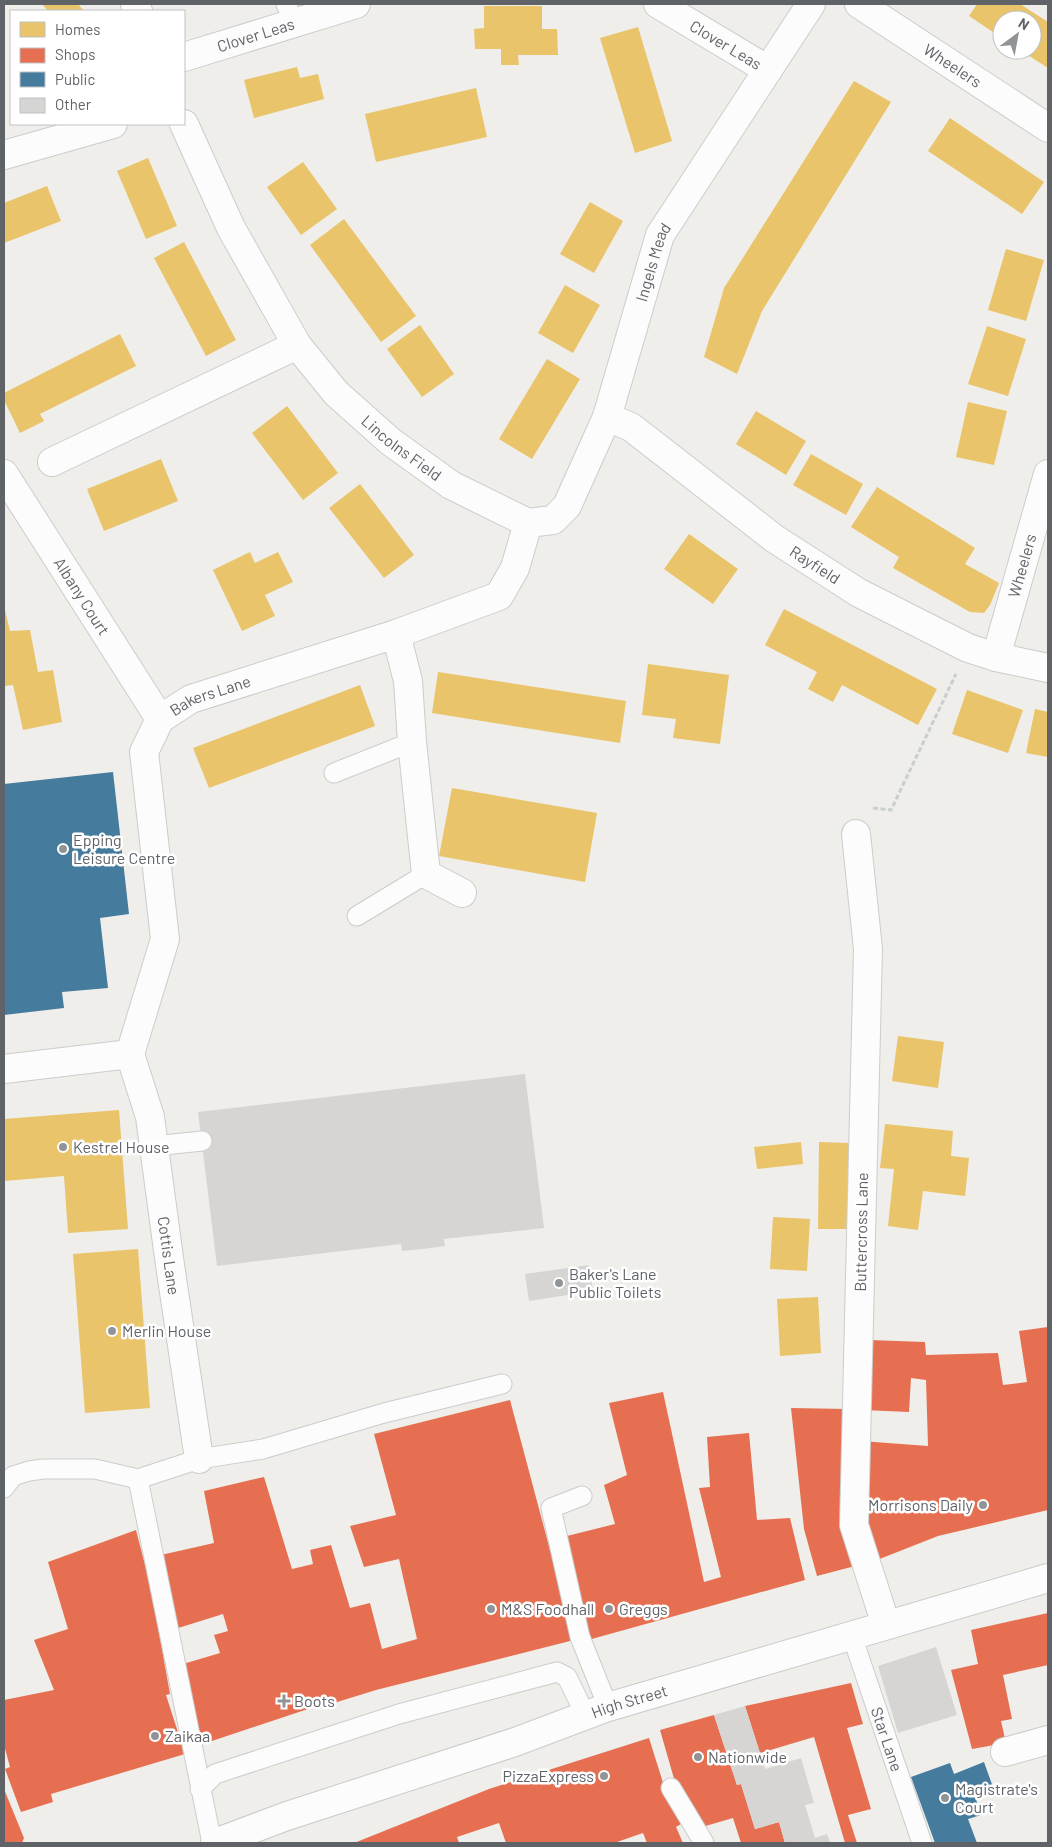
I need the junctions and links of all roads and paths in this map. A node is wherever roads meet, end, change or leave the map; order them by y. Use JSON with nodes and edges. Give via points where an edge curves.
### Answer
{"nodes":[{"id":1,"x":356,"y":4,"type":"edge"},
{"id":2,"x":658,"y":4,"type":"edge"},
{"id":3,"x":811,"y":4,"type":"edge"},
{"id":4,"x":859,"y":4,"type":"edge"},
{"id":5,"x":290,"y":13,"type":"edge"},
{"id":6,"x":185,"y":57,"type":"edge"},
{"id":7,"x":768,"y":70,"type":"junction"},
{"id":8,"x":109,"y":125,"type":"edge"},
{"id":9,"x":184,"y":125,"type":"edge"},
{"id":10,"x":1048,"y":128,"type":"edge"},
{"id":11,"x":4,"y":155,"type":"edge"},
{"id":12,"x":297,"y":345,"type":"junction"},
{"id":13,"x":607,"y":417,"type":"junction"},
{"id":14,"x":52,"y":462,"type":"dead end"},
{"id":15,"x":4,"y":474,"type":"edge"},
{"id":16,"x":1048,"y":474,"type":"edge"},
{"id":17,"x":528,"y":523,"type":"junction"},
{"id":18,"x":396,"y":634,"type":"junction"},
{"id":19,"x":968,"y":648,"type":"junction"},
{"id":20,"x":996,"y":657,"type":"junction"},
{"id":21,"x":1048,"y":668,"type":"edge"},
{"id":22,"x":160,"y":719,"type":"junction"},
{"id":23,"x":412,"y":742,"type":"junction"},
{"id":24,"x":334,"y":774,"type":"dead end"},
{"id":25,"x":856,"y":834,"type":"joint"},
{"id":26,"x":426,"y":874,"type":"junction"},
{"id":27,"x":462,"y":893,"type":"dead end"},
{"id":28,"x":356,"y":916,"type":"dead end"},
{"id":29,"x":130,"y":1054,"type":"junction"},
{"id":30,"x":4,"y":1070,"type":"edge"},
{"id":31,"x":202,"y":1141,"type":"dead end"},
{"id":32,"x":154,"y":1146,"type":"junction"},
{"id":33,"x":502,"y":1384,"type":"dead end"},
{"id":34,"x":199,"y":1459,"type":"junction"},
{"id":35,"x":138,"y":1479,"type":"junction"},
{"id":36,"x":4,"y":1488,"type":"edge"},
{"id":37,"x":582,"y":1496,"type":"dead end"},
{"id":38,"x":1048,"y":1578,"type":"edge"},
{"id":39,"x":886,"y":1624,"type":"junction"},
{"id":40,"x":852,"y":1636,"type":"junction"},
{"id":41,"x":597,"y":1712,"type":"junction"},
{"id":42,"x":1048,"y":1740,"type":"edge"},
{"id":43,"x":1005,"y":1752,"type":"dead end"},
{"id":44,"x":200,"y":1788,"type":"junction"},
{"id":45,"x":671,"y":1788,"type":"dead end"},
{"id":46,"x":214,"y":1843,"type":"edge"},
{"id":47,"x":704,"y":1843,"type":"edge"},
{"id":48,"x":922,"y":1843,"type":"edge"}],
"edges":[{"from":1,"to":5,"type":"street","name":"Clover Leas"},
{"from":2,"to":7,"type":"street","name":"Clover Leas"},
{"from":3,"to":7,"type":"street","name":"Ingels Mead"},
{"from":4,"to":10,"type":"street","name":"Wheelers"},
{"from":5,"to":6,"type":"street","name":"Clover Leas"},
{"from":7,"to":13,"type":"street","name":"Ingels Mead","via":[[660,235]]},
{"from":8,"to":11,"type":"street"},
{"from":9,"to":12,"type":"street","name":"Lincolns Field","via":[[231,228]]},
{"from":12,"to":14,"type":"street"},
{"from":12,"to":17,"type":"street","name":"Lincolns Field","via":[[336,393],[391,442],[451,485]]},
{"from":13,"to":17,"type":"street","name":"Ingels Mead","via":[[567,506],[552,520]]},
{"from":13,"to":19,"type":"street","name":"Rayfield","via":[[631,427],[775,539],[859,593]]},
{"from":15,"to":22,"type":"street","name":"Albany Court"},
{"from":16,"to":20,"type":"street","name":"Wheelers"},
{"from":17,"to":18,"type":"street","name":"Bakers Lane","via":[[515,568],[499,596]]},
{"from":18,"to":22,"type":"street","name":"Bakers Lane","via":[[190,698]]},
{"from":18,"to":23,"type":"street","via":[[408,681]]},
{"from":19,"to":20,"type":"street","name":"Rayfield"},
{"from":19,"to":25,"type":"path","via":[[890,810],[857,806]]},
{"from":20,"to":21,"type":"street","name":"Rayfield"},
{"from":22,"to":29,"type":"street","name":"Bakers Lane","via":[[144,752],[165,939]]},
{"from":23,"to":24,"type":"lane"},
{"from":23,"to":26,"type":"street"},
{"from":25,"to":39,"type":"street","name":"Buttercross Lane","via":[[868,949],[854,1526]]},
{"from":26,"to":27,"type":"street"},
{"from":26,"to":28,"type":"lane"},
{"from":29,"to":30,"type":"street"},
{"from":29,"to":32,"type":"street","name":"Cottis Lane","via":[[150,1117]]},
{"from":31,"to":32,"type":"lane"},
{"from":32,"to":34,"type":"street","name":"Cottis Lane"},
{"from":33,"to":34,"type":"lane","via":[[384,1413],[263,1449]]},
{"from":34,"to":35,"type":"lane"},
{"from":35,"to":36,"type":"lane","via":[[95,1469],[43,1469],[13,1476]]},
{"from":35,"to":44,"type":"lane"},
{"from":37,"to":41,"type":"lane","via":[[551,1508]]},
{"from":38,"to":39,"type":"street","name":"High Street"},
{"from":39,"to":40,"type":"street","name":"High Street"},
{"from":40,"to":41,"type":"street","name":"High Street"},
{"from":40,"to":48,"type":"lane","name":"Star Lane"},
{"from":41,"to":44,"type":"lane","via":[[567,1677],[557,1672],[390,1717],[215,1774]]},
{"from":41,"to":46,"type":"street","name":"High Street"},
{"from":42,"to":43,"type":"street"},
{"from":44,"to":46,"type":"lane"},
{"from":45,"to":47,"type":"lane"}]}
